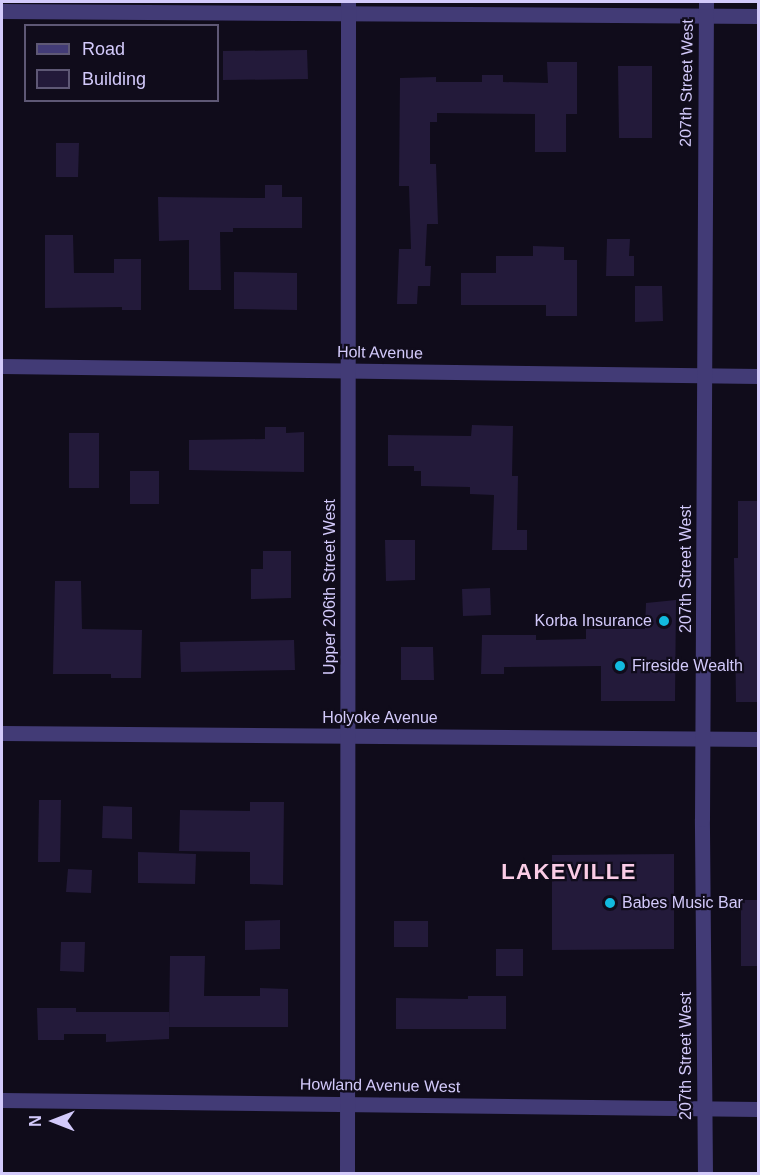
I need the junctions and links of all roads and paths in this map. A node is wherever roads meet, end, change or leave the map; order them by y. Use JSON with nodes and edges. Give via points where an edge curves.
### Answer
{"nodes":[{"id":1,"x":348,"y":7,"type":"edge"},
{"id":2,"x":706,"y":9,"type":"edge"},
{"id":3,"x":2,"y":11,"type":"edge"},
{"id":4,"x":759,"y":16,"type":"edge"},
{"id":5,"x":2,"y":366,"type":"edge"},
{"id":6,"x":348,"y":370,"type":"junction"},
{"id":7,"x":705,"y":375,"type":"junction"},
{"id":8,"x":759,"y":375,"type":"edge"},
{"id":9,"x":2,"y":733,"type":"edge"},
{"id":10,"x":347,"y":735,"type":"junction"},
{"id":11,"x":703,"y":739,"type":"junction"},
{"id":12,"x":759,"y":739,"type":"edge"},
{"id":13,"x":2,"y":1100,"type":"edge"},
{"id":14,"x":347,"y":1104,"type":"junction"},
{"id":15,"x":705,"y":1109,"type":"junction"},
{"id":16,"x":759,"y":1109,"type":"edge"},
{"id":17,"x":347,"y":1173,"type":"edge"},
{"id":18,"x":705,"y":1173,"type":"edge"}],
"edges":[{"from":1,"to":2,"type":"street"},
{"from":1,"to":3,"type":"street"},
{"from":1,"to":6,"type":"street","name":"Upper 206th Street West"},
{"from":2,"to":4,"type":"street"},
{"from":2,"to":7,"type":"street","name":"207th Street West"},
{"from":5,"to":6,"type":"street","name":"Holt Avenue"},
{"from":6,"to":7,"type":"street","name":"Holt Avenue"},
{"from":6,"to":10,"type":"street","name":"Upper 206th Street West"},
{"from":7,"to":8,"type":"street","name":"Holt Avenue"},
{"from":7,"to":11,"type":"street","name":"207th Street West"},
{"from":9,"to":10,"type":"street","name":"Holyoke Avenue"},
{"from":10,"to":11,"type":"street","name":"Holyoke Avenue"},
{"from":10,"to":14,"type":"street","name":"Upper 206th Street West"},
{"from":11,"to":12,"type":"street","name":"Holyoke Avenue"},
{"from":11,"to":15,"type":"street","name":"207th Street West"},
{"from":13,"to":14,"type":"street","name":"Howland Avenue West"},
{"from":14,"to":15,"type":"street","name":"Howland Avenue West"},
{"from":14,"to":17,"type":"street","name":"Upper 206th Street West"},
{"from":15,"to":16,"type":"street","name":"Howland Avenue West"},
{"from":15,"to":18,"type":"street","name":"207th Street West"}]}
